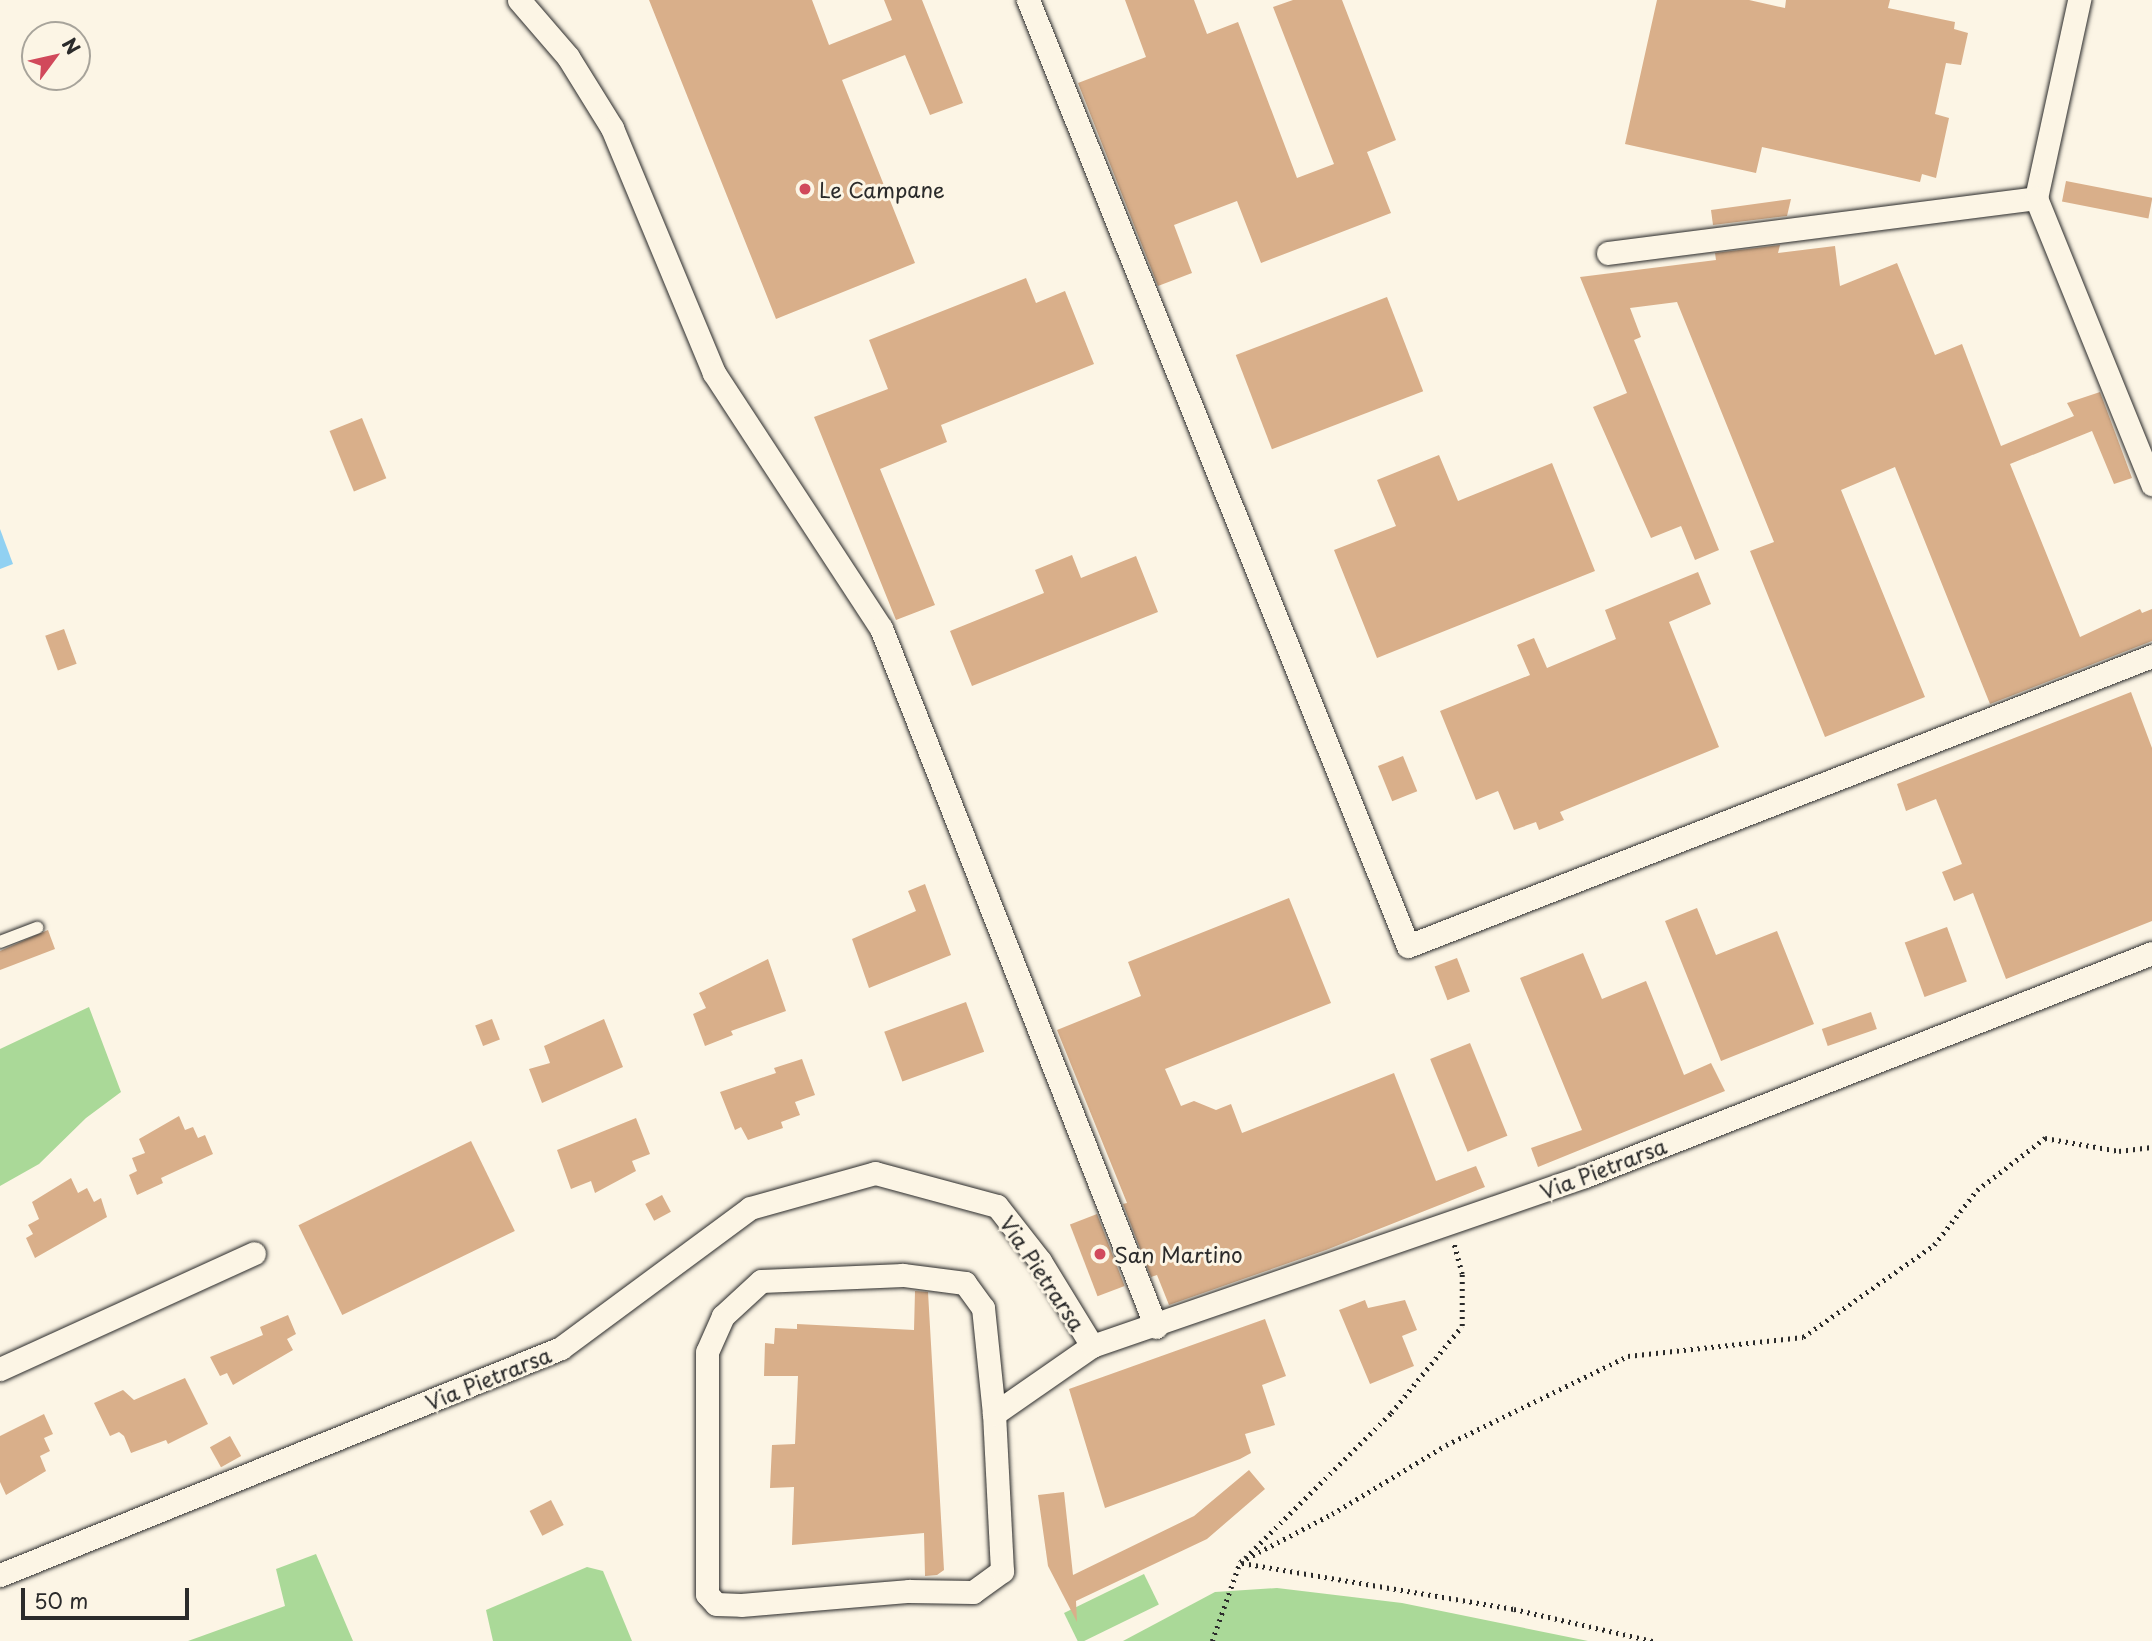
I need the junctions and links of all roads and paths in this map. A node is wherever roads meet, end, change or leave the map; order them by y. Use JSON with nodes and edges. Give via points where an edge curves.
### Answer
{"nodes":[{"id":1,"x":520,"y":0,"type":"edge"},
{"id":2,"x":1028,"y":0,"type":"edge"},
{"id":3,"x":2079,"y":0,"type":"edge"},
{"id":4,"x":2036,"y":198,"type":"junction"},
{"id":5,"x":1608,"y":253,"type":"dead end"},
{"id":6,"x":2152,"y":484,"type":"edge"},
{"id":7,"x":2152,"y":656,"type":"edge"},
{"id":8,"x":37,"y":928,"type":"dead end"},
{"id":9,"x":0,"y":942,"type":"edge"},
{"id":10,"x":2152,"y":953,"type":"edge"},
{"id":11,"x":2152,"y":1147,"type":"edge"},
{"id":12,"x":1448,"y":1223,"type":"junction"},
{"id":13,"x":254,"y":1253,"type":"dead end"},
{"id":14,"x":1156,"y":1327,"type":"junction"},
{"id":15,"x":1092,"y":1346,"type":"junction"},
{"id":16,"x":0,"y":1369,"type":"edge"},
{"id":17,"x":994,"y":1414,"type":"junction"},
{"id":18,"x":1240,"y":1563,"type":"junction"},
{"id":19,"x":0,"y":1575,"type":"edge"},
{"id":20,"x":1212,"y":1641,"type":"edge"},
{"id":21,"x":1653,"y":1641,"type":"edge"}],
"edges":[{"from":1,"to":14,"type":"street","via":[[568,58],[612,128],[714,373],[881,628]]},
{"from":2,"to":7,"type":"street","via":[[1408,946]]},
{"from":3,"to":4,"type":"street"},
{"from":4,"to":5,"type":"street"},
{"from":4,"to":6,"type":"street"},
{"from":8,"to":9,"type":"lane"},
{"from":10,"to":12,"type":"street","name":"Via Pietrarsa","via":[[1585,1176]]},
{"from":11,"to":18,"type":"path","via":[[2119,1151],[2045,1138],[1978,1190],[1934,1245],[1802,1337],[1628,1356],[1446,1445]]},
{"from":12,"to":14,"type":"street","name":"Via Pietrarsa"},
{"from":12,"to":18,"type":"path","via":[[1462,1274],[1462,1326],[1391,1413]]},
{"from":13,"to":16,"type":"street"},
{"from":14,"to":15,"type":"street","name":"Via Pietrarsa"},
{"from":15,"to":17,"type":"street"},
{"from":15,"to":19,"type":"street","name":"Via Pietrarsa","via":[[1040,1261],[997,1206],[875,1173],[750,1208],[561,1348]]},
{"from":17,"to":17,"type":"street","via":[[1002,1571],[973,1592],[909,1591],[741,1605],[716,1604],[707,1594],[707,1352],[723,1316],[761,1281],[903,1275],[965,1283],[984,1308]]},
{"from":18,"to":20,"type":"path"},
{"from":18,"to":21,"type":"path","via":[[1514,1609]]}]}
